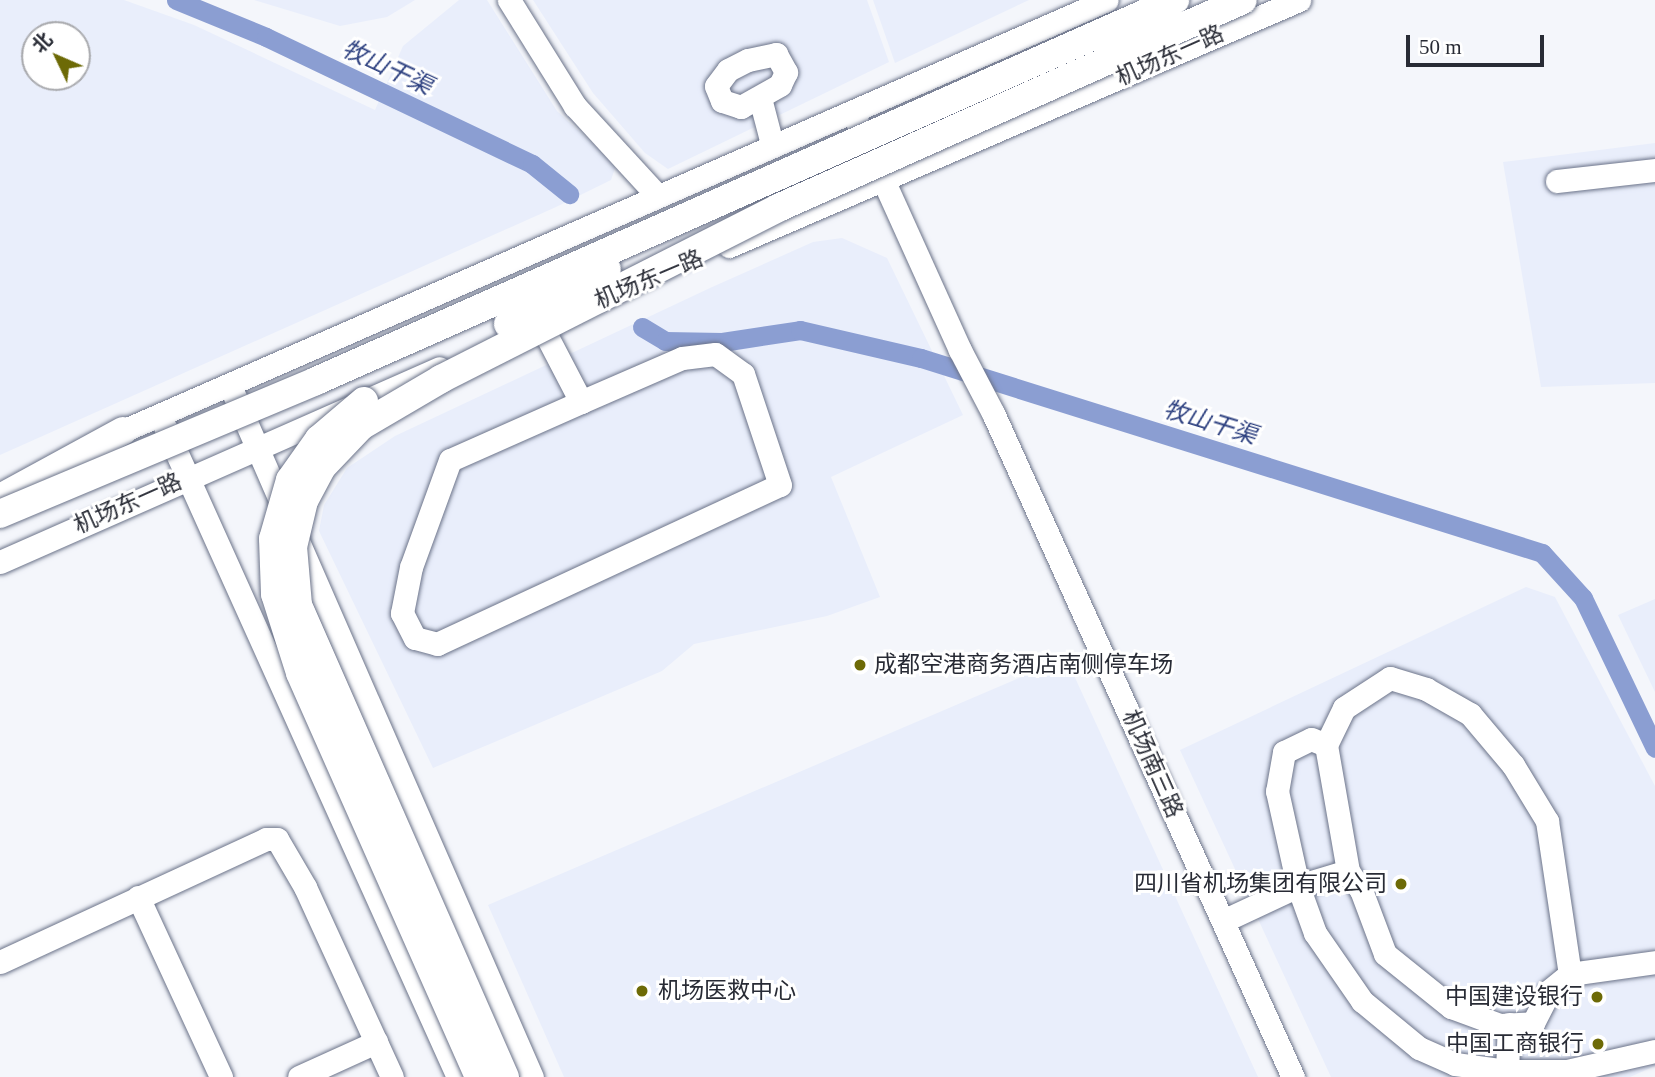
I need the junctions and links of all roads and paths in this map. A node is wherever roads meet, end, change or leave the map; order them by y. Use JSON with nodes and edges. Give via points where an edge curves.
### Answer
{"nodes":[{"id":1,"x":509,"y":0,"type":"edge"},
{"id":2,"x":1107,"y":0,"type":"edge"},
{"id":3,"x":1175,"y":0,"type":"edge"},
{"id":4,"x":1243,"y":0,"type":"edge"},
{"id":5,"x":1299,"y":0,"type":"edge"},
{"id":6,"x":1087,"y":6,"type":"edge"},
{"id":7,"x":760,"y":98,"type":"dead end"},
{"id":8,"x":851,"y":110,"type":"junction"},
{"id":9,"x":772,"y":144,"type":"junction"},
{"id":10,"x":1655,"y":170,"type":"edge"},
{"id":11,"x":775,"y":177,"type":"junction"},
{"id":12,"x":885,"y":180,"type":"junction"},
{"id":13,"x":1557,"y":181,"type":"dead end"},
{"id":14,"x":656,"y":194,"type":"junction"},
{"id":15,"x":541,"y":325,"type":"junction"},
{"id":16,"x":229,"y":383,"type":"junction"},
{"id":17,"x":581,"y":402,"type":"junction"},
{"id":18,"x":160,"y":414,"type":"junction"},
{"id":19,"x":123,"y":431,"type":"junction"},
{"id":20,"x":257,"y":448,"type":"junction"},
{"id":21,"x":186,"y":479,"type":"junction"},
{"id":22,"x":0,"y":485,"type":"edge"},
{"id":23,"x":0,"y":498,"type":"edge"},
{"id":24,"x":0,"y":514,"type":"edge"},
{"id":25,"x":0,"y":562,"type":"edge"},
{"id":26,"x":1326,"y":745,"type":"junction"},
{"id":27,"x":1348,"y":871,"type":"junction"},
{"id":28,"x":1298,"y":886,"type":"junction"},
{"id":29,"x":138,"y":897,"type":"junction"},
{"id":30,"x":1223,"y":921,"type":"junction"},
{"id":31,"x":0,"y":962,"type":"edge"},
{"id":32,"x":1655,"y":962,"type":"edge"},
{"id":33,"x":1570,"y":974,"type":"junction"},
{"id":34,"x":1509,"y":1024,"type":"junction"},
{"id":35,"x":376,"y":1042,"type":"junction"},
{"id":36,"x":1655,"y":1051,"type":"edge"},
{"id":37,"x":1507,"y":1072,"type":"junction"},
{"id":38,"x":221,"y":1077,"type":"edge"},
{"id":39,"x":299,"y":1077,"type":"edge"},
{"id":40,"x":392,"y":1077,"type":"edge"},
{"id":41,"x":458,"y":1077,"type":"edge"},
{"id":42,"x":480,"y":1077,"type":"edge"},
{"id":43,"x":505,"y":1077,"type":"edge"},
{"id":44,"x":532,"y":1077,"type":"edge"},
{"id":45,"x":1293,"y":1077,"type":"edge"}],
"edges":[{"from":1,"to":14,"type":"street","via":[[575,106]]},
{"from":2,"to":6,"type":"street"},
{"from":3,"to":11,"type":"main road","bridge":true},
{"from":4,"to":43,"type":"main road","bridge":true,"via":[[907,147],[440,379],[361,426],[322,467],[304,501],[293,547],[298,606]]},
{"from":5,"to":12,"type":"street","name":"机场东一路"},
{"from":6,"to":8,"type":"street"},
{"from":7,"to":9,"type":"street"},
{"from":8,"to":9,"type":"street"},
{"from":8,"to":12,"type":"street","name":"机场南三路"},
{"from":9,"to":14,"type":"street"},
{"from":10,"to":13,"type":"street"},
{"from":11,"to":24,"type":"main road","bridge":true},
{"from":11,"to":42,"type":"main road","bridge":true,"via":[[358,405],[307,452],[282,503],[272,564],[288,642]]},
{"from":12,"to":15,"type":"street","name":"机场东一路"},
{"from":12,"to":30,"type":"street","name":"机场南三路"},
{"from":14,"to":16,"type":"street"},
{"from":15,"to":17,"type":"street"},
{"from":15,"to":20,"type":"street","name":"机场东一路"},
{"from":16,"to":18,"type":"street"},
{"from":16,"to":20,"type":"street"},
{"from":17,"to":17,"type":"street","via":[[682,358],[715,354],[743,374],[780,485],[437,644],[415,638],[402,613],[411,567],[450,460]]},
{"from":18,"to":19,"type":"street"},
{"from":18,"to":21,"type":"street"},
{"from":19,"to":22,"type":"street"},
{"from":19,"to":23,"type":"main road"},
{"from":20,"to":21,"type":"street","name":"机场东一路"},
{"from":20,"to":44,"type":"street"},
{"from":21,"to":25,"type":"street","name":"机场东一路"},
{"from":21,"to":41,"type":"street"},
{"from":26,"to":27,"type":"street"},
{"from":26,"to":28,"type":"street","via":[[1311,739],[1284,752],[1277,791]]},
{"from":26,"to":33,"type":"street","via":[[1343,708],[1390,678],[1426,689],[1470,714],[1513,765],[1548,821]]},
{"from":27,"to":28,"type":"street"},
{"from":27,"to":34,"type":"street","via":[[1361,890],[1385,954],[1451,1007]]},
{"from":28,"to":30,"type":"street"},
{"from":28,"to":37,"type":"street","via":[[1315,933],[1363,1001],[1419,1048],[1455,1064]]},
{"from":29,"to":31,"type":"street"},
{"from":29,"to":35,"type":"street","via":[[266,839],[277,839],[305,887]]},
{"from":29,"to":38,"type":"street"},
{"from":30,"to":45,"type":"street","name":"机场南三路"},
{"from":32,"to":33,"type":"street"},
{"from":33,"to":34,"type":"street","via":[[1549,991],[1533,1023]]},
{"from":34,"to":37,"type":"street"},
{"from":35,"to":39,"type":"street"},
{"from":35,"to":40,"type":"street"},
{"from":36,"to":37,"type":"street","via":[[1567,1071]]}]}
